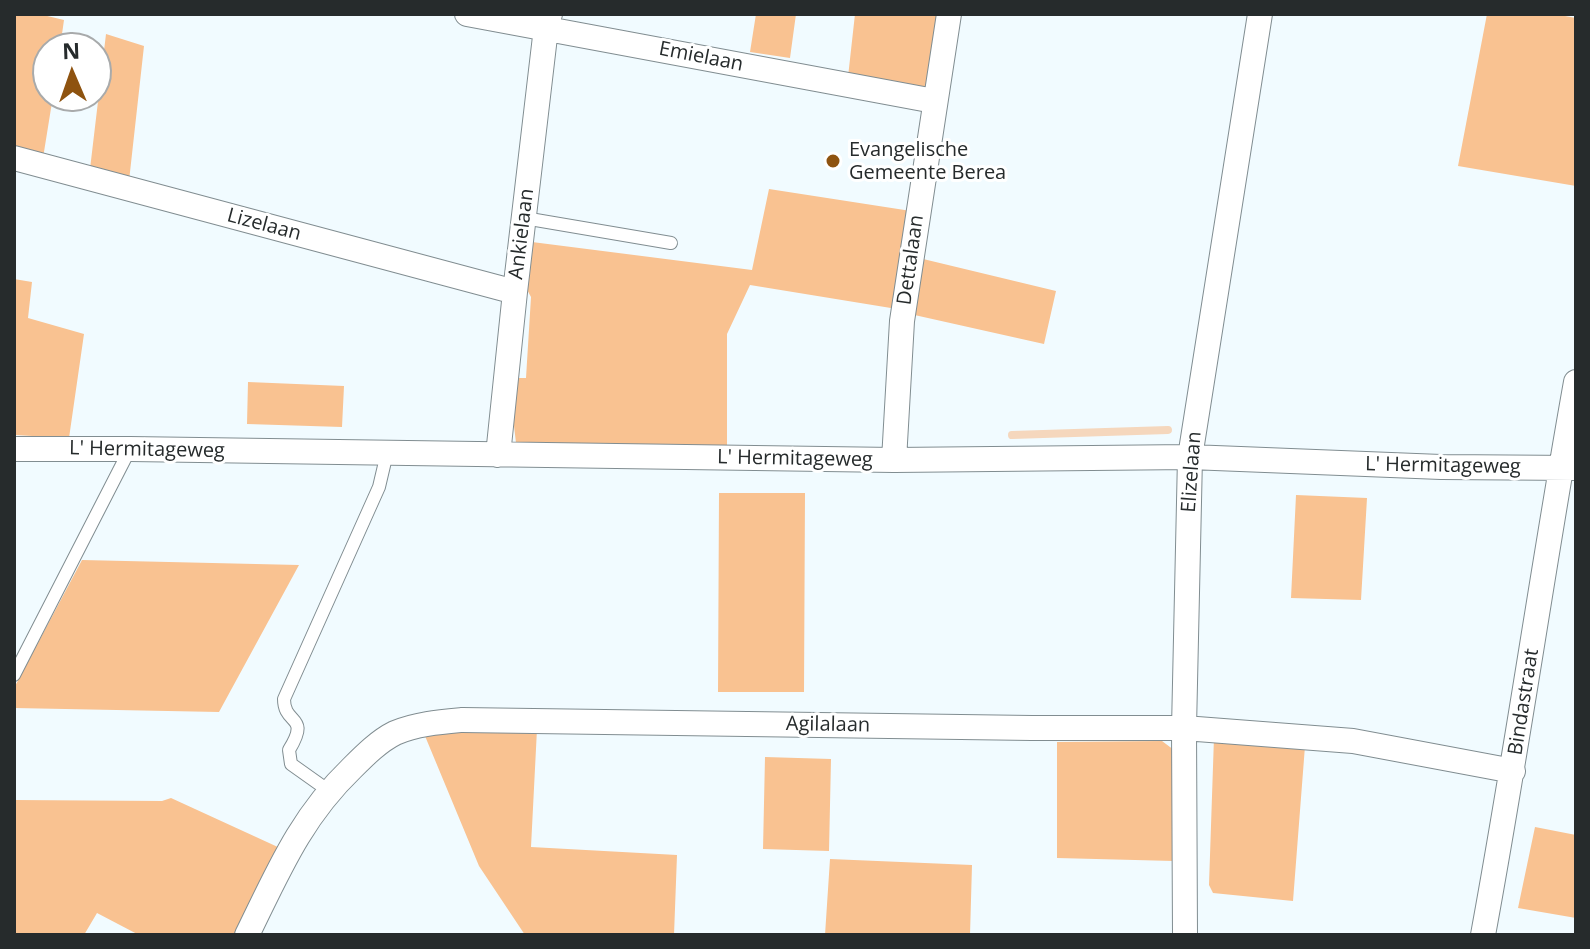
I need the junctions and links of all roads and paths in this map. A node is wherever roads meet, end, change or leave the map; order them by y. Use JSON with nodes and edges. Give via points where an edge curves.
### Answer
{"nodes":[{"id":1,"x":467,"y":14,"type":"edge"},
{"id":2,"x":949,"y":14,"type":"edge"},
{"id":3,"x":1260,"y":14,"type":"edge"},
{"id":4,"x":548,"y":21,"type":"edge"},
{"id":5,"x":934,"y":101,"type":"junction"},
{"id":6,"x":14,"y":158,"type":"edge"},
{"id":7,"x":524,"y":218,"type":"junction"},
{"id":8,"x":671,"y":243,"type":"dead end"},
{"id":9,"x":515,"y":292,"type":"junction"},
{"id":10,"x":1576,"y":382,"type":"edge"},
{"id":11,"x":14,"y":449,"type":"edge"},
{"id":12,"x":130,"y":449,"type":"junction"},
{"id":13,"x":387,"y":453,"type":"junction"},
{"id":14,"x":498,"y":455,"type":"junction"},
{"id":15,"x":1190,"y":457,"type":"junction"},
{"id":16,"x":894,"y":460,"type":"junction"},
{"id":17,"x":1568,"y":468,"type":"edge"},
{"id":18,"x":14,"y":675,"type":"edge"},
{"id":19,"x":1184,"y":728,"type":"junction"},
{"id":20,"x":1513,"y":771,"type":"junction"},
{"id":21,"x":329,"y":791,"type":"junction"},
{"id":22,"x":247,"y":935,"type":"edge"},
{"id":23,"x":1185,"y":935,"type":"edge"},
{"id":24,"x":1483,"y":935,"type":"edge"}],
"edges":[{"from":1,"to":4,"type":"street","name":"Emielaan"},
{"from":2,"to":5,"type":"street","name":"Dettalaan"},
{"from":3,"to":15,"type":"street","name":"Elizelaan"},
{"from":4,"to":5,"type":"street","name":"Emielaan"},
{"from":4,"to":7,"type":"street","name":"Ankielaan"},
{"from":5,"to":16,"type":"street","name":"Dettalaan","via":[[902,321]]},
{"from":6,"to":9,"type":"street","name":"Lizelaan"},
{"from":7,"to":8,"type":"lane"},
{"from":7,"to":9,"type":"street","name":"Ankielaan"},
{"from":9,"to":14,"type":"street","name":"Ankielaan"},
{"from":10,"to":17,"type":"street","name":"Bindastraat"},
{"from":11,"to":12,"type":"street","name":"L' Hermitageweg"},
{"from":12,"to":13,"type":"street","name":"L' Hermitageweg"},
{"from":12,"to":18,"type":"lane"},
{"from":13,"to":14,"type":"street","name":"L' Hermitageweg"},
{"from":13,"to":21,"type":"lane","via":[[379,487],[284,699],[298,728],[289,750],[291,764]]},
{"from":14,"to":16,"type":"street","name":"L' Hermitageweg"},
{"from":15,"to":16,"type":"street","name":"L' Hermitageweg"},
{"from":15,"to":17,"type":"street","name":"L' Hermitageweg"},
{"from":15,"to":19,"type":"street","name":"Elizelaan"},
{"from":17,"to":20,"type":"street","name":"Bindastraat"},
{"from":19,"to":20,"type":"street","name":"Agilalaan","via":[[1353,741]]},
{"from":19,"to":21,"type":"street","name":"Agilalaan","via":[[462,720],[396,733]]},
{"from":19,"to":23,"type":"street","name":"Elizelaan"},
{"from":20,"to":24,"type":"street","name":"Bindastraat"},
{"from":21,"to":22,"type":"street","name":"Agilalaan","via":[[295,839]]}]}
